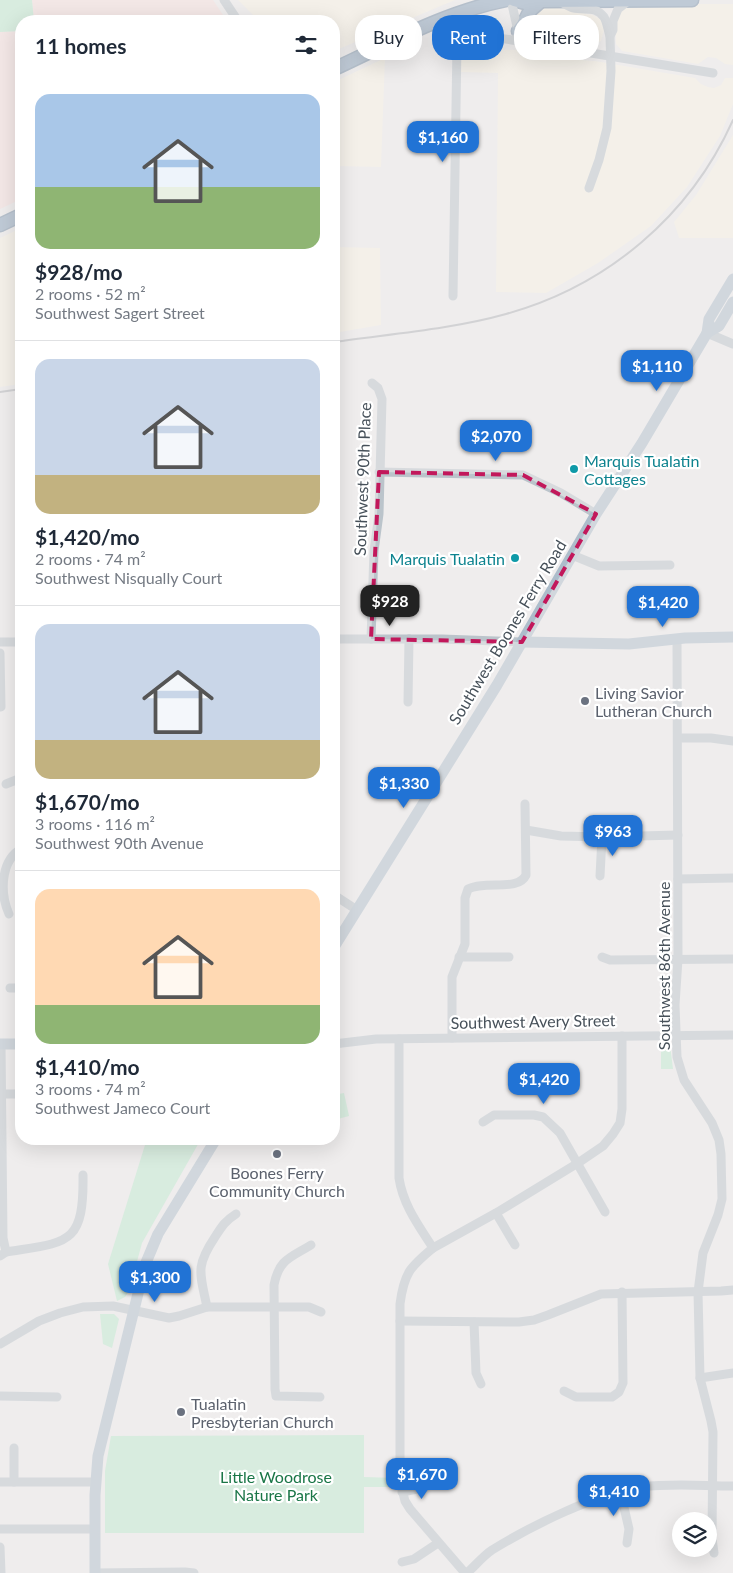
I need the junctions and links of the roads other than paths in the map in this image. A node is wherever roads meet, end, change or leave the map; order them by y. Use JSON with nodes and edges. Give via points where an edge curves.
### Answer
{"nodes":[{"id":1,"x":224,"y":0,"type":"edge"},
{"id":2,"x":506,"y":0,"type":"edge"},
{"id":3,"x":513,"y":0,"type":"edge"},
{"id":4,"x":692,"y":0,"type":"edge"},
{"id":5,"x":541,"y":1,"type":"junction"},
{"id":6,"x":559,"y":1,"type":"edge"},
{"id":7,"x":628,"y":1,"type":"edge"},
{"id":8,"x":234,"y":15,"type":"edge"},
{"id":9,"x":515,"y":15,"type":"edge"},
{"id":10,"x":528,"y":15,"type":"edge"},
{"id":11,"x":514,"y":36,"type":"edge"},
{"id":12,"x":610,"y":36,"type":"junction"},
{"id":13,"x":599,"y":53,"type":"edge"},
{"id":14,"x":611,"y":56,"type":"junction"},
{"id":15,"x":340,"y":66,"type":"edge"},
{"id":16,"x":713,"y":73,"type":"dead end"},
{"id":17,"x":589,"y":188,"type":"dead end"},
{"id":18,"x":15,"y":218,"type":"edge"},
{"id":19,"x":0,"y":225,"type":"edge"},
{"id":20,"x":733,"y":279,"type":"edge"},
{"id":21,"x":453,"y":296,"type":"dead end"},
{"id":22,"x":733,"y":302,"type":"edge"},
{"id":23,"x":707,"y":334,"type":"junction"},
{"id":24,"x":733,"y":344,"type":"edge"},
{"id":25,"x":372,"y":383,"type":"dead end"},
{"id":26,"x":379,"y":472,"type":"junction"},
{"id":27,"x":596,"y":514,"type":"junction"},
{"id":28,"x":572,"y":555,"type":"junction"},
{"id":29,"x":670,"y":565,"type":"dead end"},
{"id":30,"x":733,"y":637,"type":"edge"},
{"id":31,"x":340,"y":639,"type":"edge"},
{"id":32,"x":371,"y":639,"type":"junction"},
{"id":33,"x":409,"y":639,"type":"junction"},
{"id":34,"x":678,"y":639,"type":"junction"},
{"id":35,"x":0,"y":642,"type":"edge"},
{"id":36,"x":15,"y":642,"type":"edge"},
{"id":37,"x":522,"y":642,"type":"junction"},
{"id":38,"x":0,"y":652,"type":"edge"},
{"id":39,"x":408,"y":702,"type":"dead end"},
{"id":40,"x":1,"y":707,"type":"edge"},
{"id":41,"x":678,"y":738,"type":"junction"},
{"id":42,"x":733,"y":741,"type":"edge"},
{"id":43,"x":15,"y":780,"type":"edge"},
{"id":44,"x":6,"y":784,"type":"dead end"},
{"id":45,"x":525,"y":804,"type":"dead end"},
{"id":46,"x":526,"y":830,"type":"junction"},
{"id":47,"x":678,"y":835,"type":"junction"},
{"id":48,"x":602,"y":837,"type":"junction"},
{"id":49,"x":15,"y":854,"type":"edge"},
{"id":50,"x":600,"y":876,"type":"dead end"},
{"id":51,"x":733,"y":878,"type":"edge"},
{"id":52,"x":678,"y":879,"type":"junction"},
{"id":53,"x":340,"y":899,"type":"edge"},
{"id":54,"x":357,"y":910,"type":"junction"},
{"id":55,"x":9,"y":914,"type":"dead end"},
{"id":56,"x":340,"y":937,"type":"edge"},
{"id":57,"x":459,"y":957,"type":"junction"},
{"id":58,"x":510,"y":957,"type":"dead end"},
{"id":59,"x":602,"y":957,"type":"dead end"},
{"id":60,"x":678,"y":959,"type":"junction"},
{"id":61,"x":733,"y":959,"type":"edge"},
{"id":62,"x":10,"y":988,"type":"dead end"},
{"id":63,"x":15,"y":988,"type":"edge"},
{"id":64,"x":733,"y":1035,"type":"edge"},
{"id":65,"x":622,"y":1036,"type":"junction"},
{"id":66,"x":675,"y":1036,"type":"junction"},
{"id":67,"x":452,"y":1038,"type":"junction"},
{"id":68,"x":399,"y":1039,"type":"junction"},
{"id":69,"x":340,"y":1043,"type":"edge"},
{"id":70,"x":1,"y":1044,"type":"edge"},
{"id":71,"x":15,"y":1044,"type":"edge"},
{"id":72,"x":3,"y":1094,"type":"junction"},
{"id":73,"x":15,"y":1094,"type":"edge"},
{"id":74,"x":483,"y":1122,"type":"dead end"},
{"id":75,"x":212,"y":1145,"type":"edge"},
{"id":76,"x":578,"y":1163,"type":"junction"},
{"id":77,"x":83,"y":1175,"type":"dead end"},
{"id":78,"x":605,"y":1212,"type":"dead end"},
{"id":79,"x":496,"y":1213,"type":"junction"},
{"id":80,"x":236,"y":1214,"type":"dead end"},
{"id":81,"x":515,"y":1244,"type":"dead end"},
{"id":82,"x":311,"y":1245,"type":"dead end"},
{"id":83,"x":433,"y":1248,"type":"junction"},
{"id":84,"x":3,"y":1254,"type":"edge"},
{"id":85,"x":733,"y":1290,"type":"edge"},
{"id":86,"x":622,"y":1292,"type":"junction"},
{"id":87,"x":698,"y":1292,"type":"junction"},
{"id":88,"x":274,"y":1306,"type":"junction"},
{"id":89,"x":207,"y":1307,"type":"junction"},
{"id":90,"x":134,"y":1310,"type":"junction"},
{"id":91,"x":321,"y":1312,"type":"dead end"},
{"id":92,"x":400,"y":1321,"type":"junction"},
{"id":93,"x":474,"y":1322,"type":"junction"},
{"id":94,"x":0,"y":1344,"type":"edge"},
{"id":95,"x":733,"y":1372,"type":"edge"},
{"id":96,"x":700,"y":1378,"type":"junction"},
{"id":97,"x":481,"y":1384,"type":"dead end"},
{"id":98,"x":564,"y":1390,"type":"dead end"},
{"id":99,"x":0,"y":1396,"type":"edge"},
{"id":100,"x":56,"y":1397,"type":"dead end"},
{"id":101,"x":320,"y":1397,"type":"dead end"},
{"id":102,"x":14,"y":1448,"type":"dead end"},
{"id":103,"x":431,"y":1481,"type":"dead end"},
{"id":104,"x":0,"y":1482,"type":"edge"},
{"id":105,"x":14,"y":1482,"type":"junction"},
{"id":106,"x":96,"y":1482,"type":"junction"},
{"id":107,"x":712,"y":1486,"type":"junction"},
{"id":108,"x":733,"y":1486,"type":"edge"},
{"id":109,"x":620,"y":1490,"type":"junction"},
{"id":110,"x":402,"y":1492,"type":"junction"},
{"id":111,"x":712,"y":1512,"type":"edge"},
{"id":112,"x":0,"y":1529,"type":"edge"},
{"id":113,"x":95,"y":1529,"type":"junction"},
{"id":114,"x":438,"y":1543,"type":"junction"},
{"id":115,"x":626,"y":1543,"type":"dead end"},
{"id":116,"x":0,"y":1547,"type":"edge"},
{"id":117,"x":402,"y":1562,"type":"dead end"},
{"id":118,"x":0,"y":1573,"type":"edge"},
{"id":119,"x":95,"y":1573,"type":"edge"},
{"id":120,"x":194,"y":1573,"type":"edge"},
{"id":121,"x":466,"y":1573,"type":"edge"}],
"edges":[{"from":1,"to":8,"type":"street"},
{"from":2,"to":15,"type":"highway","via":[[438,20]]},
{"from":3,"to":5,"type":"highway","via":[[525,3]]},
{"from":3,"to":9,"type":"street"},
{"from":4,"to":7,"type":"highway"},
{"from":5,"to":6,"type":"highway"},
{"from":5,"to":10,"type":"highway"},
{"from":6,"to":7,"type":"highway"},
{"from":6,"to":12,"type":"street","via":[[573,8],[594,9],[604,17]]},
{"from":7,"to":12,"type":"street","via":[[615,14]]},
{"from":11,"to":21,"type":"street","via":[[465,34],[457,44]]},
{"from":12,"to":14,"type":"street"},
{"from":13,"to":14,"type":"street"},
{"from":14,"to":16,"type":"street"},
{"from":14,"to":17,"type":"street","via":[[607,128]]},
{"from":18,"to":19,"type":"highway"},
{"from":20,"to":23,"type":"main road","name":"Southwest Boones Ferry Road","via":[[709,319]]},
{"from":22,"to":23,"type":"main road","name":"Southwest Boones Ferry Road","via":[[719,326]]},
{"from":23,"to":24,"type":"street"},
{"from":23,"to":27,"type":"main road","name":"Southwest Boones Ferry Road"},
{"from":25,"to":26,"type":"street","name":"Southwest 90th Place","via":[[382,399]]},
{"from":26,"to":27,"type":"street","via":[[523,475]]},
{"from":26,"to":32,"type":"street","name":"Southwest 90th Place"},
{"from":27,"to":28,"type":"main road","name":"Southwest Boones Ferry Road"},
{"from":28,"to":29,"type":"street","via":[[599,566]]},
{"from":28,"to":37,"type":"main road","name":"Southwest Boones Ferry Road"},
{"from":30,"to":34,"type":"main road"},
{"from":31,"to":32,"type":"street"},
{"from":32,"to":33,"type":"street"},
{"from":33,"to":37,"type":"street"},
{"from":33,"to":39,"type":"street"},
{"from":34,"to":37,"type":"main road","via":[[629,644]]},
{"from":34,"to":41,"type":"street","name":"Southwest 86th Avenue"},
{"from":35,"to":36,"type":"street"},
{"from":37,"to":54,"type":"main road","name":"Southwest Boones Ferry Road"},
{"from":38,"to":40,"type":"street"},
{"from":41,"to":42,"type":"street"},
{"from":41,"to":47,"type":"street","name":"Southwest 86th Avenue"},
{"from":43,"to":44,"type":"street"},
{"from":45,"to":46,"type":"street"},
{"from":46,"to":48,"type":"street","via":[[561,836]]},
{"from":46,"to":57,"type":"street","via":[[524,880],[516,884],[476,885],[468,889],[464,944]]},
{"from":47,"to":48,"type":"street"},
{"from":47,"to":52,"type":"street","name":"Southwest 86th Avenue"},
{"from":48,"to":50,"type":"street"},
{"from":49,"to":55,"type":"street","via":[[8,860],[2,876],[3,898]]},
{"from":51,"to":52,"type":"street"},
{"from":52,"to":60,"type":"street","name":"Southwest 86th Avenue"},
{"from":53,"to":54,"type":"street"},
{"from":54,"to":56,"type":"main road","name":"Southwest Boones Ferry Road"},
{"from":57,"to":58,"type":"street"},
{"from":57,"to":67,"type":"street","via":[[451,985]]},
{"from":59,"to":60,"type":"street","via":[[610,960]]},
{"from":60,"to":61,"type":"street"},
{"from":60,"to":66,"type":"street","name":"Southwest 86th Avenue"},
{"from":62,"to":63,"type":"street"},
{"from":64,"to":66,"type":"street","name":"Southwest Avery Street"},
{"from":65,"to":66,"type":"street","name":"Southwest Avery Street"},
{"from":65,"to":67,"type":"street","name":"Southwest Avery Street"},
{"from":65,"to":76,"type":"street","via":[[620,1123],[603,1146]]},
{"from":66,"to":87,"type":"street","name":"Southwest 86th Avenue","via":[[684,1080],[712,1123],[721,1154],[722,1199],[703,1253]]},
{"from":67,"to":68,"type":"street","name":"Southwest Avery Street"},
{"from":68,"to":69,"type":"street","name":"Southwest Avery Street"},
{"from":68,"to":83,"type":"street","via":[[401,1192]]},
{"from":70,"to":71,"type":"main road"},
{"from":70,"to":72,"type":"street"},
{"from":72,"to":73,"type":"street"},
{"from":72,"to":84,"type":"street"},
{"from":74,"to":76,"type":"street","via":[[494,1115],[534,1114],[543,1117],[560,1133]]},
{"from":75,"to":90,"type":"main road","via":[[153,1243]]},
{"from":76,"to":78,"type":"street"},
{"from":76,"to":79,"type":"street"},
{"from":77,"to":84,"type":"street","via":[[80,1216],[76,1229],[67,1238],[58,1244]]},
{"from":79,"to":81,"type":"street"},
{"from":79,"to":83,"type":"street"},
{"from":80,"to":89,"type":"street","via":[[226,1220],[203,1254],[200,1278]]},
{"from":82,"to":88,"type":"street","via":[[282,1264],[276,1272]]},
{"from":83,"to":92,"type":"street","via":[[407,1274],[402,1287]]},
{"from":85,"to":87,"type":"street"},
{"from":86,"to":87,"type":"street"},
{"from":86,"to":93,"type":"street","via":[[601,1294],[534,1320]]},
{"from":86,"to":98,"type":"street","via":[[623,1383],[619,1392],[612,1397],[576,1397]]},
{"from":87,"to":96,"type":"street","name":"Southwest 86th Avenue"},
{"from":88,"to":89,"type":"street"},
{"from":88,"to":91,"type":"street","via":[[309,1307]]},
{"from":88,"to":101,"type":"street","via":[[276,1396]]},
{"from":89,"to":90,"type":"street","via":[[169,1318]]},
{"from":90,"to":94,"type":"street","via":[[103,1305],[60,1313],[39,1320]]},
{"from":90,"to":106,"type":"main road","via":[[102,1439]]},
{"from":92,"to":93,"type":"street"},
{"from":92,"to":110,"type":"street"},
{"from":93,"to":97,"type":"street","via":[[476,1372]]},
{"from":95,"to":96,"type":"street"},
{"from":96,"to":107,"type":"street","name":"Southwest 86th Avenue","via":[[711,1420]]},
{"from":99,"to":100,"type":"street"},
{"from":102,"to":105,"type":"street"},
{"from":103,"to":110,"type":"street","via":[[417,1489]]},
{"from":104,"to":105,"type":"street"},
{"from":105,"to":106,"type":"street"},
{"from":106,"to":113,"type":"main road"},
{"from":107,"to":108,"type":"street"},
{"from":107,"to":109,"type":"street","via":[[668,1485]]},
{"from":107,"to":111,"type":"street","name":"Southwest 86th Avenue"},
{"from":109,"to":115,"type":"street","via":[[629,1529]]},
{"from":109,"to":121,"type":"street","via":[[541,1523],[491,1551]]},
{"from":110,"to":114,"type":"street","via":[[405,1501]]},
{"from":112,"to":113,"type":"street"},
{"from":113,"to":119,"type":"main road"},
{"from":114,"to":117,"type":"street","via":[[414,1559]]},
{"from":114,"to":121,"type":"street"},
{"from":116,"to":118,"type":"street"},
{"from":119,"to":120,"type":"street"}]}
